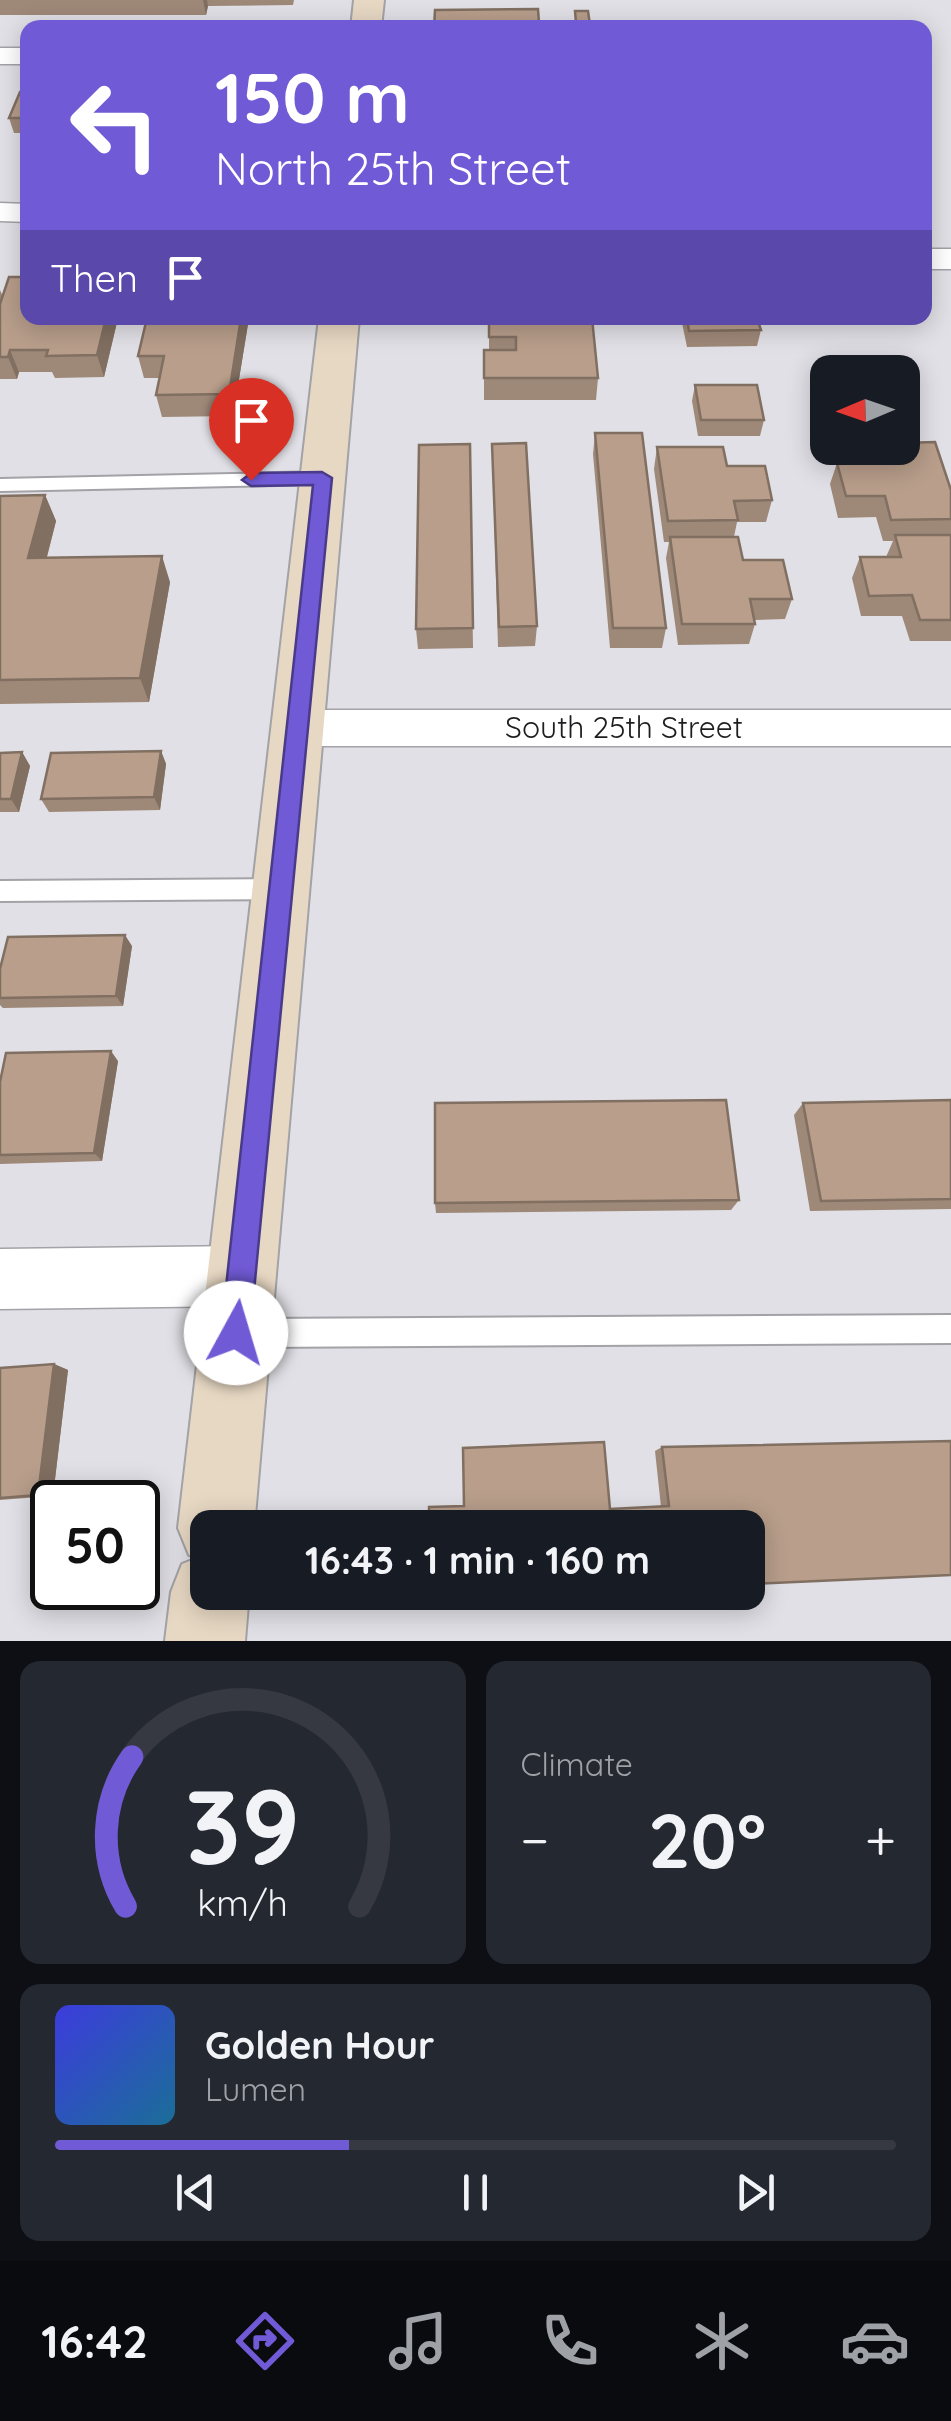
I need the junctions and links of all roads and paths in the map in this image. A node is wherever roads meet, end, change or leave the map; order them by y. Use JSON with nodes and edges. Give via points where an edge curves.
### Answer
{"nodes":[{"id":1,"x":337,"y":325,"type":"edge"},
{"id":2,"x":322,"y":478,"type":"junction"},
{"id":3,"x":0,"y":485,"type":"edge"},
{"id":4,"x":298,"y":728,"type":"junction"},
{"id":5,"x":951,"y":728,"type":"edge"},
{"id":6,"x":281,"y":888,"type":"junction"},
{"id":7,"x":0,"y":891,"type":"edge"},
{"id":8,"x":0,"y":1280,"type":"edge"},
{"id":9,"x":239,"y":1305,"type":"junction"},
{"id":10,"x":951,"y":1329,"type":"edge"},
{"id":11,"x":218,"y":1510,"type":"edge"},
{"id":12,"x":208,"y":1610,"type":"edge"},
{"id":13,"x":205,"y":1641,"type":"edge"}],
"edges":[{"from":1,"to":2,"type":"main road"},
{"from":2,"to":3,"type":"lane"},
{"from":2,"to":4,"type":"main road"},
{"from":4,"to":5,"type":"street","name":"South 25th Street"},
{"from":4,"to":6,"type":"main road"},
{"from":6,"to":7,"type":"lane"},
{"from":6,"to":9,"type":"main road"},
{"from":8,"to":9,"type":"street"},
{"from":9,"to":10,"type":"lane"},
{"from":9,"to":11,"type":"main road"},
{"from":12,"to":13,"type":"main road"}]}
